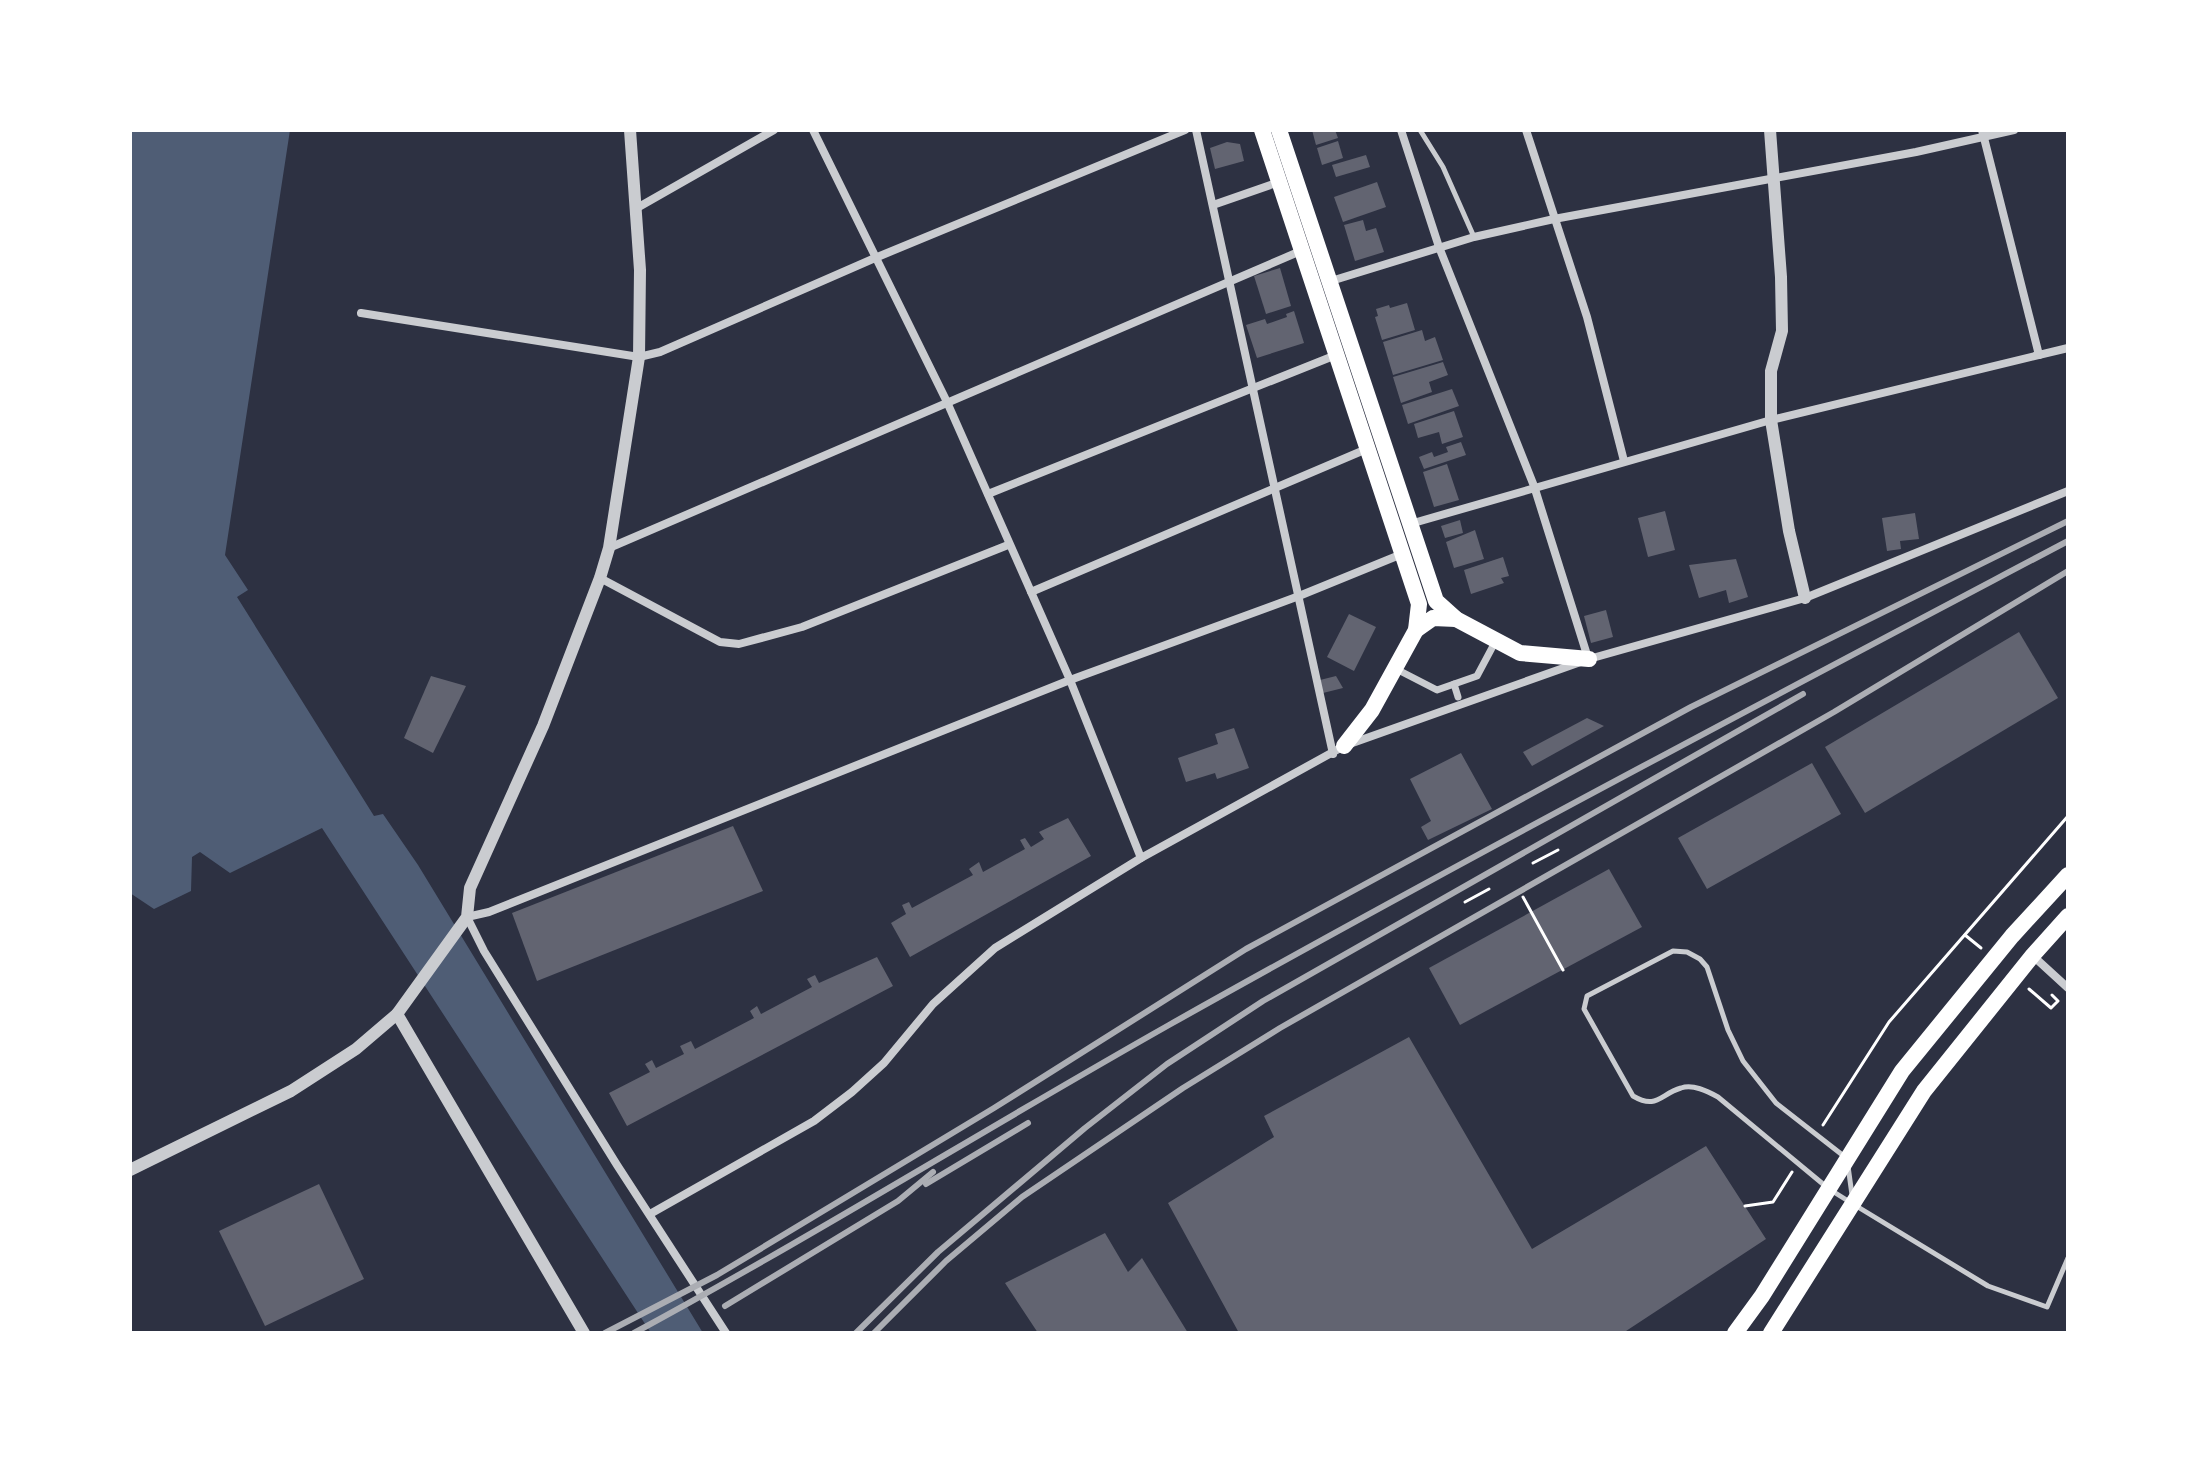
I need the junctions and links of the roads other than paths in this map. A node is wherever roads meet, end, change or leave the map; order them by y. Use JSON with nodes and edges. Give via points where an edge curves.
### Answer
{"nodes":[{"id":1,"x":630,"y":130,"type":"edge"},
{"id":2,"x":774,"y":130,"type":"edge"},
{"id":3,"x":813,"y":130,"type":"edge"},
{"id":4,"x":1185,"y":130,"type":"edge"},
{"id":5,"x":1196,"y":130,"type":"edge"},
{"id":6,"x":1262,"y":130,"type":"edge"},
{"id":7,"x":1279,"y":130,"type":"edge"},
{"id":8,"x":1401,"y":130,"type":"edge"},
{"id":9,"x":1420,"y":130,"type":"edge"},
{"id":10,"x":1526,"y":130,"type":"edge"},
{"id":11,"x":1770,"y":130,"type":"edge"},
{"id":12,"x":2014,"y":130,"type":"edge"},
{"id":13,"x":1983,"y":133,"type":"edge"},
{"id":14,"x":1775,"y":179,"type":"junction"},
{"id":15,"x":1280,"y":182,"type":"junction"},
{"id":16,"x":1213,"y":205,"type":"junction"},
{"id":17,"x":637,"y":208,"type":"junction"},
{"id":18,"x":1554,"y":219,"type":"junction"},
{"id":19,"x":1474,"y":237,"type":"junction"},
{"id":20,"x":1439,"y":247,"type":"junction"},
{"id":21,"x":1303,"y":249,"type":"junction"},
{"id":22,"x":875,"y":258,"type":"junction"},
{"id":23,"x":1229,"y":281,"type":"junction"},
{"id":24,"x":1331,"y":281,"type":"junction"},
{"id":25,"x":361,"y":313,"type":"dead end"},
{"id":26,"x":2068,"y":348,"type":"edge"},
{"id":27,"x":1337,"y":355,"type":"junction"},
{"id":28,"x":2039,"y":355,"type":"junction"},
{"id":29,"x":639,"y":357,"type":"junction"},
{"id":30,"x":1254,"y":389,"type":"junction"},
{"id":31,"x":947,"y":402,"type":"junction"},
{"id":32,"x":1771,"y":420,"type":"junction"},
{"id":33,"x":1369,"y":448,"type":"junction"},
{"id":34,"x":1624,"y":461,"type":"junction"},
{"id":35,"x":1534,"y":486,"type":"junction"},
{"id":36,"x":1274,"y":489,"type":"junction"},
{"id":37,"x":2068,"y":491,"type":"edge"},
{"id":38,"x":988,"y":494,"type":"junction"},
{"id":39,"x":1410,"y":524,"type":"junction"},
{"id":40,"x":1008,"y":545,"type":"junction"},
{"id":41,"x":609,"y":548,"type":"junction"},
{"id":42,"x":1403,"y":554,"type":"junction"},
{"id":43,"x":600,"y":578,"type":"junction"},
{"id":44,"x":1031,"y":592,"type":"junction"},
{"id":45,"x":1299,"y":596,"type":"junction"},
{"id":46,"x":1805,"y":598,"type":"junction"},
{"id":47,"x":1456,"y":619,"type":"junction"},
{"id":48,"x":1416,"y":630,"type":"junction"},
{"id":49,"x":1493,"y":646,"type":"dead end"},
{"id":50,"x":1589,"y":659,"type":"junction"},
{"id":51,"x":1402,"y":672,"type":"dead end"},
{"id":52,"x":1070,"y":680,"type":"junction"},
{"id":53,"x":1454,"y":684,"type":"junction"},
{"id":54,"x":1458,"y":697,"type":"dead end"},
{"id":55,"x":1338,"y":750,"type":"junction"},
{"id":56,"x":1141,"y":858,"type":"junction"},
{"id":57,"x":2068,"y":875,"type":"edge"},
{"id":58,"x":2068,"y":916,"type":"edge"},
{"id":59,"x":467,"y":917,"type":"junction"},
{"id":60,"x":2033,"y":955,"type":"junction"},
{"id":61,"x":2068,"y":988,"type":"edge"},
{"id":62,"x":397,"y":1014,"type":"junction"},
{"id":63,"x":1847,"y":1159,"type":"junction"},
{"id":64,"x":130,"y":1170,"type":"edge"},
{"id":65,"x":1829,"y":1189,"type":"junction"},
{"id":66,"x":1853,"y":1204,"type":"junction"},
{"id":67,"x":650,"y":1214,"type":"junction"},
{"id":68,"x":2068,"y":1258,"type":"edge"},
{"id":69,"x":584,"y":1333,"type":"edge"},
{"id":70,"x":726,"y":1333,"type":"edge"},
{"id":71,"x":1735,"y":1333,"type":"edge"},
{"id":72,"x":1771,"y":1333,"type":"edge"}],
"edges":[{"from":1,"to":17,"type":"street"},
{"from":2,"to":17,"type":"street"},
{"from":3,"to":22,"type":"street"},
{"from":4,"to":22,"type":"street"},
{"from":5,"to":16,"type":"street"},
{"from":6,"to":15,"type":"main road"},
{"from":7,"to":24,"type":"main road"},
{"from":8,"to":20,"type":"street"},
{"from":9,"to":19,"type":"lane"},
{"from":10,"to":18,"type":"street"},
{"from":11,"to":14,"type":"street"},
{"from":12,"to":13,"type":"street"},
{"from":13,"to":14,"type":"street"},
{"from":13,"to":28,"type":"street"},
{"from":14,"to":18,"type":"street"},
{"from":14,"to":32,"type":"street","via":[[1782,331],[1771,371]]},
{"from":15,"to":16,"type":"street"},
{"from":15,"to":21,"type":"main road"},
{"from":16,"to":23,"type":"street"},
{"from":17,"to":29,"type":"street"},
{"from":18,"to":19,"type":"street"},
{"from":18,"to":34,"type":"street","via":[[1587,317]]},
{"from":19,"to":20,"type":"street"},
{"from":20,"to":24,"type":"street"},
{"from":20,"to":35,"type":"street"},
{"from":21,"to":23,"type":"street"},
{"from":21,"to":27,"type":"main road"},
{"from":22,"to":29,"type":"street"},
{"from":22,"to":31,"type":"street"},
{"from":23,"to":30,"type":"street"},
{"from":23,"to":31,"type":"street"},
{"from":24,"to":39,"type":"main road"},
{"from":25,"to":29,"type":"street"},
{"from":26,"to":28,"type":"street"},
{"from":27,"to":30,"type":"street"},
{"from":27,"to":33,"type":"main road"},
{"from":28,"to":32,"type":"street"},
{"from":29,"to":41,"type":"street"},
{"from":30,"to":36,"type":"street"},
{"from":30,"to":38,"type":"street"},
{"from":31,"to":38,"type":"street"},
{"from":31,"to":41,"type":"street"},
{"from":32,"to":34,"type":"street"},
{"from":32,"to":46,"type":"street"},
{"from":33,"to":36,"type":"street"},
{"from":33,"to":42,"type":"main road"},
{"from":34,"to":35,"type":"street"},
{"from":35,"to":39,"type":"street"},
{"from":35,"to":50,"type":"street"},
{"from":36,"to":44,"type":"street"},
{"from":36,"to":45,"type":"street"},
{"from":37,"to":46,"type":"street"},
{"from":38,"to":40,"type":"street"},
{"from":39,"to":47,"type":"main road","via":[[1436,601]]},
{"from":40,"to":43,"type":"street","via":[[802,627],[739,644],[720,642]]},
{"from":40,"to":44,"type":"street"},
{"from":41,"to":43,"type":"street"},
{"from":42,"to":45,"type":"street"},
{"from":42,"to":48,"type":"main road","via":[[1419,604]]},
{"from":43,"to":59,"type":"street","via":[[543,726],[470,888]]},
{"from":44,"to":52,"type":"street"},
{"from":45,"to":52,"type":"street"},
{"from":45,"to":55,"type":"street"},
{"from":46,"to":50,"type":"street"},
{"from":47,"to":48,"type":"main road","via":[[1433,618]]},
{"from":47,"to":50,"type":"main road","via":[[1520,653]]},
{"from":48,"to":55,"type":"main road","via":[[1372,710]]},
{"from":49,"to":53,"type":"street","via":[[1477,676]]},
{"from":50,"to":55,"type":"street"},
{"from":51,"to":53,"type":"street","via":[[1437,690]]},
{"from":52,"to":56,"type":"street"},
{"from":52,"to":59,"type":"street"},
{"from":53,"to":54,"type":"street"},
{"from":55,"to":56,"type":"street"},
{"from":56,"to":67,"type":"street","via":[[995,948],[933,1004],[884,1063],[814,1121]]},
{"from":57,"to":63,"type":"main road","via":[[1902,1071]]},
{"from":58,"to":60,"type":"main road"},
{"from":59,"to":62,"type":"street"},
{"from":59,"to":67,"type":"street"},
{"from":60,"to":61,"type":"street"},
{"from":60,"to":66,"type":"main road","via":[[1924,1091]]},
{"from":62,"to":64,"type":"street","via":[[356,1049],[291,1091]]},
{"from":62,"to":69,"type":"street"},
{"from":63,"to":65,"type":"main road"},
{"from":63,"to":65,"type":"lane","via":[[1776,1103],[1743,1061],[1700,959],[1673,951],[1587,996],[1584,1009],[1633,1096],[1656,1101],[1682,1087],[1703,1089]]},
{"from":63,"to":66,"type":"lane"},
{"from":65,"to":66,"type":"lane"},
{"from":65,"to":71,"type":"main road"},
{"from":66,"to":68,"type":"lane","via":[[1988,1286],[2047,1307]]},
{"from":66,"to":72,"type":"main road"},
{"from":67,"to":70,"type":"street"}]}
